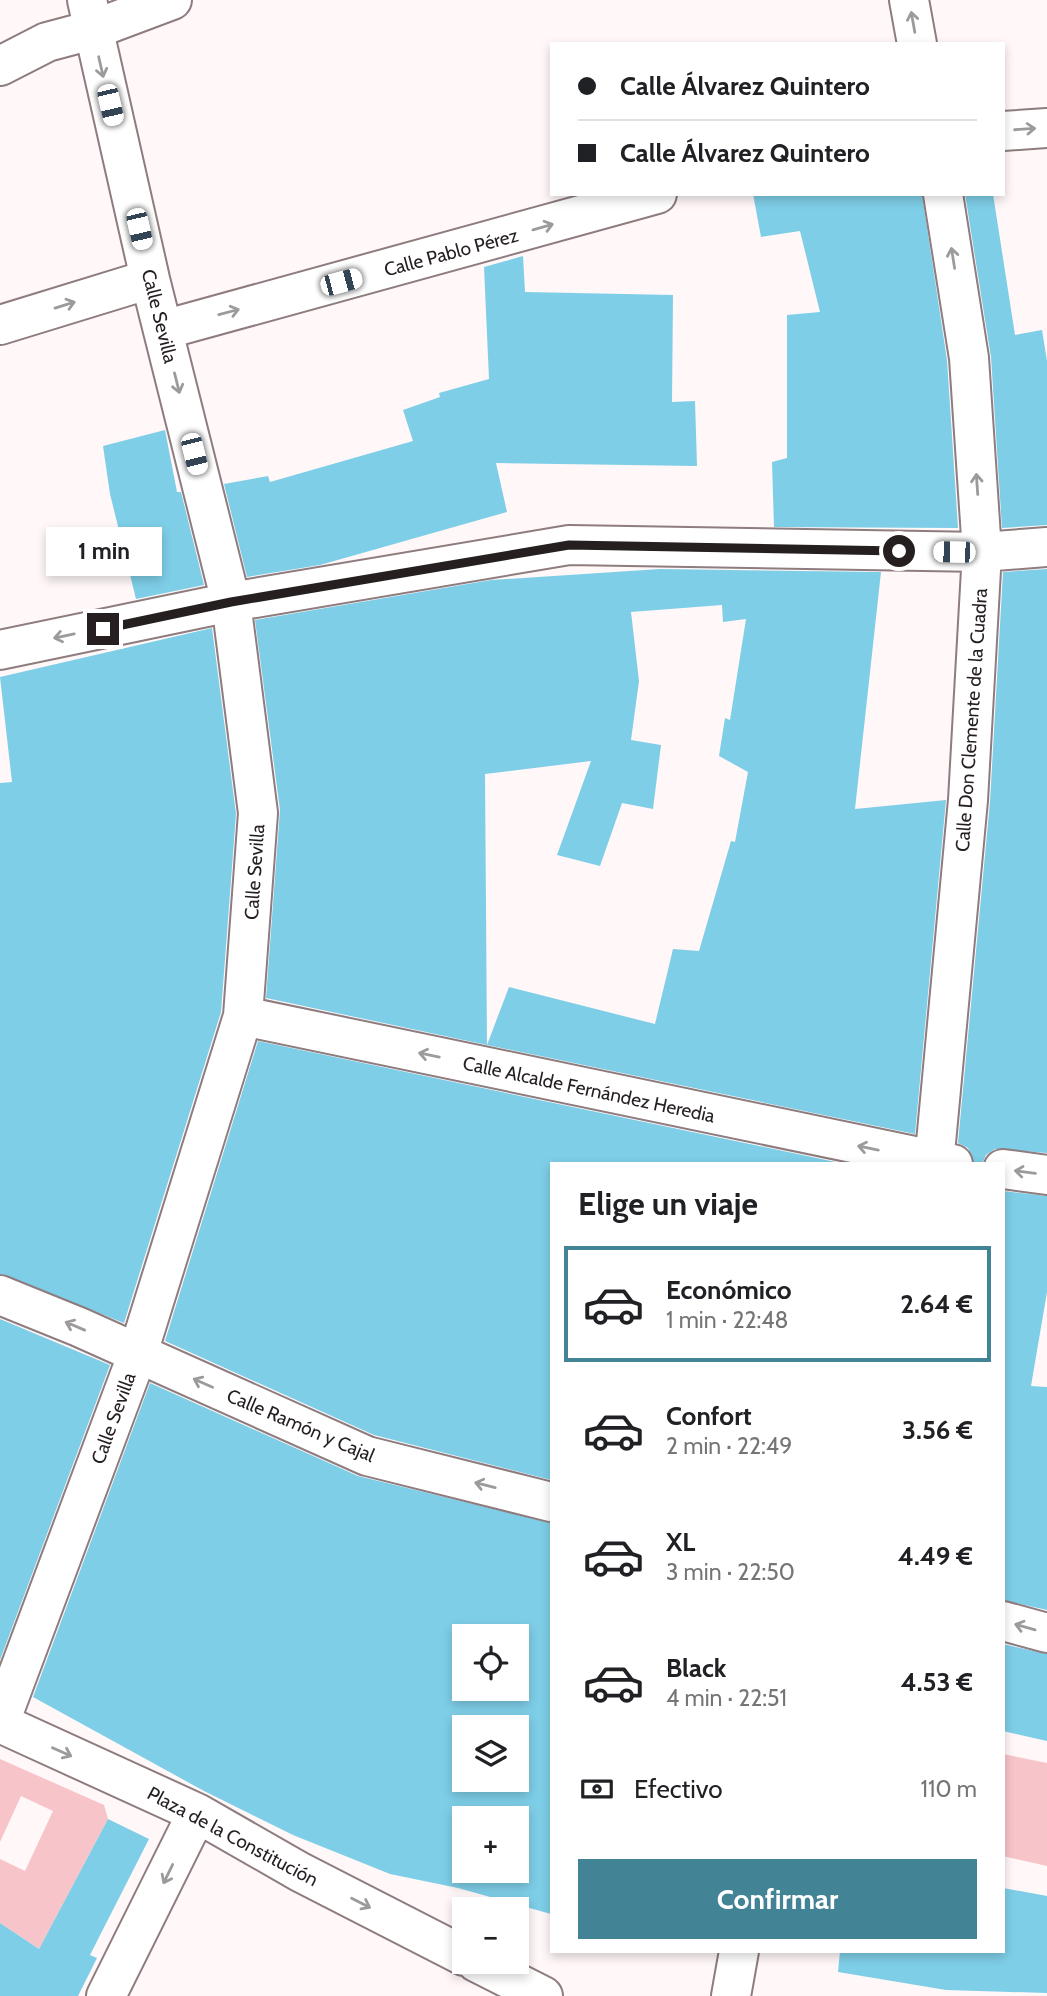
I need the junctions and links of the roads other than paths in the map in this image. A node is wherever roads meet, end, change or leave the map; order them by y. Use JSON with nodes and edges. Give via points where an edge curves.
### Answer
{"nodes":[{"id":1,"x":172,"y":0,"type":"edge"},
{"id":2,"x":909,"y":0,"type":"edge"},
{"id":3,"x":90,"y":15,"type":"edge"},
{"id":4,"x":917,"y":42,"type":"edge"},
{"id":5,"x":0,"y":66,"type":"edge"},
{"id":6,"x":1047,"y":128,"type":"edge"},
{"id":7,"x":1005,"y":131,"type":"edge"},
{"id":8,"x":650,"y":196,"type":"edge"},
{"id":9,"x":943,"y":196,"type":"edge"},
{"id":10,"x":150,"y":279,"type":"junction"},
{"id":11,"x":0,"y":325,"type":"edge"},
{"id":12,"x":163,"y":330,"type":"junction"},
{"id":13,"x":1047,"y":547,"type":"edge"},
{"id":14,"x":982,"y":552,"type":"junction"},
{"id":15,"x":231,"y":602,"type":"junction"},
{"id":16,"x":0,"y":650,"type":"edge"},
{"id":17,"x":243,"y":1016,"type":"junction"},
{"id":18,"x":936,"y":1162,"type":"edge"},
{"id":19,"x":941,"y":1162,"type":"edge"},
{"id":20,"x":1005,"y":1170,"type":"edge"},
{"id":21,"x":1047,"y":1175,"type":"edge"},
{"id":22,"x":0,"y":1295,"type":"edge"},
{"id":23,"x":138,"y":1353,"type":"junction"},
{"id":24,"x":550,"y":1502,"type":"edge"},
{"id":25,"x":1005,"y":1622,"type":"edge"},
{"id":26,"x":1047,"y":1633,"type":"edge"},
{"id":27,"x":0,"y":1723,"type":"edge"},
{"id":28,"x":197,"y":1813,"type":"junction"},
{"id":29,"x":452,"y":1950,"type":"edge"},
{"id":30,"x":739,"y":1953,"type":"edge"},
{"id":31,"x":500,"y":1974,"type":"edge"},
{"id":32,"x":106,"y":1996,"type":"edge"},
{"id":33,"x":543,"y":1996,"type":"edge"},
{"id":34,"x":731,"y":1996,"type":"edge"}],
"edges":[{"from":1,"to":3,"type":"street"},
{"from":4,"to":2,"type":"street","one_way":true},
{"from":3,"to":5,"type":"street"},
{"from":3,"to":10,"type":"street","name":"Calle Sevilla","one_way":true},
{"from":7,"to":6,"type":"street","one_way":true},
{"from":12,"to":8,"type":"street","name":"Calle Pablo Pérez","one_way":true},
{"from":14,"to":9,"type":"street","name":"Calle Don Clemente de la Cuadra","one_way":true,"via":[[970,358]]},
{"from":11,"to":10,"type":"street","one_way":true},
{"from":10,"to":12,"type":"street","name":"Calle Sevilla"},
{"from":12,"to":15,"type":"street","name":"Calle Sevilla","one_way":true},
{"from":13,"to":14,"type":"street"},
{"from":14,"to":15,"type":"street","via":[[569,545]]},
{"from":14,"to":19,"type":"street","name":"Calle Don Clemente de la Cuadra"},
{"from":15,"to":16,"type":"street","one_way":true},
{"from":15,"to":17,"type":"street","name":"Calle Sevilla","via":[[258,813]]},
{"from":18,"to":17,"type":"street","name":"Calle Alcalde Fernández Heredia","one_way":true},
{"from":17,"to":23,"type":"street","name":"Calle Sevilla"},
{"from":21,"to":20,"type":"street","one_way":true},
{"from":23,"to":22,"type":"street","name":"Calle Ramón y Cajal","one_way":true},
{"from":24,"to":23,"type":"street","name":"Calle Ramón y Cajal","one_way":true,"via":[[367,1456]]},
{"from":23,"to":27,"type":"street","name":"Calle Sevilla"},
{"from":26,"to":25,"type":"street","one_way":true},
{"from":27,"to":28,"type":"street","name":"Plaza de la Constitución","one_way":true},
{"from":28,"to":29,"type":"street","name":"Plaza de la Constitución","one_way":true},
{"from":28,"to":32,"type":"street","one_way":true},
{"from":30,"to":34,"type":"street"},
{"from":31,"to":33,"type":"street"}]}
